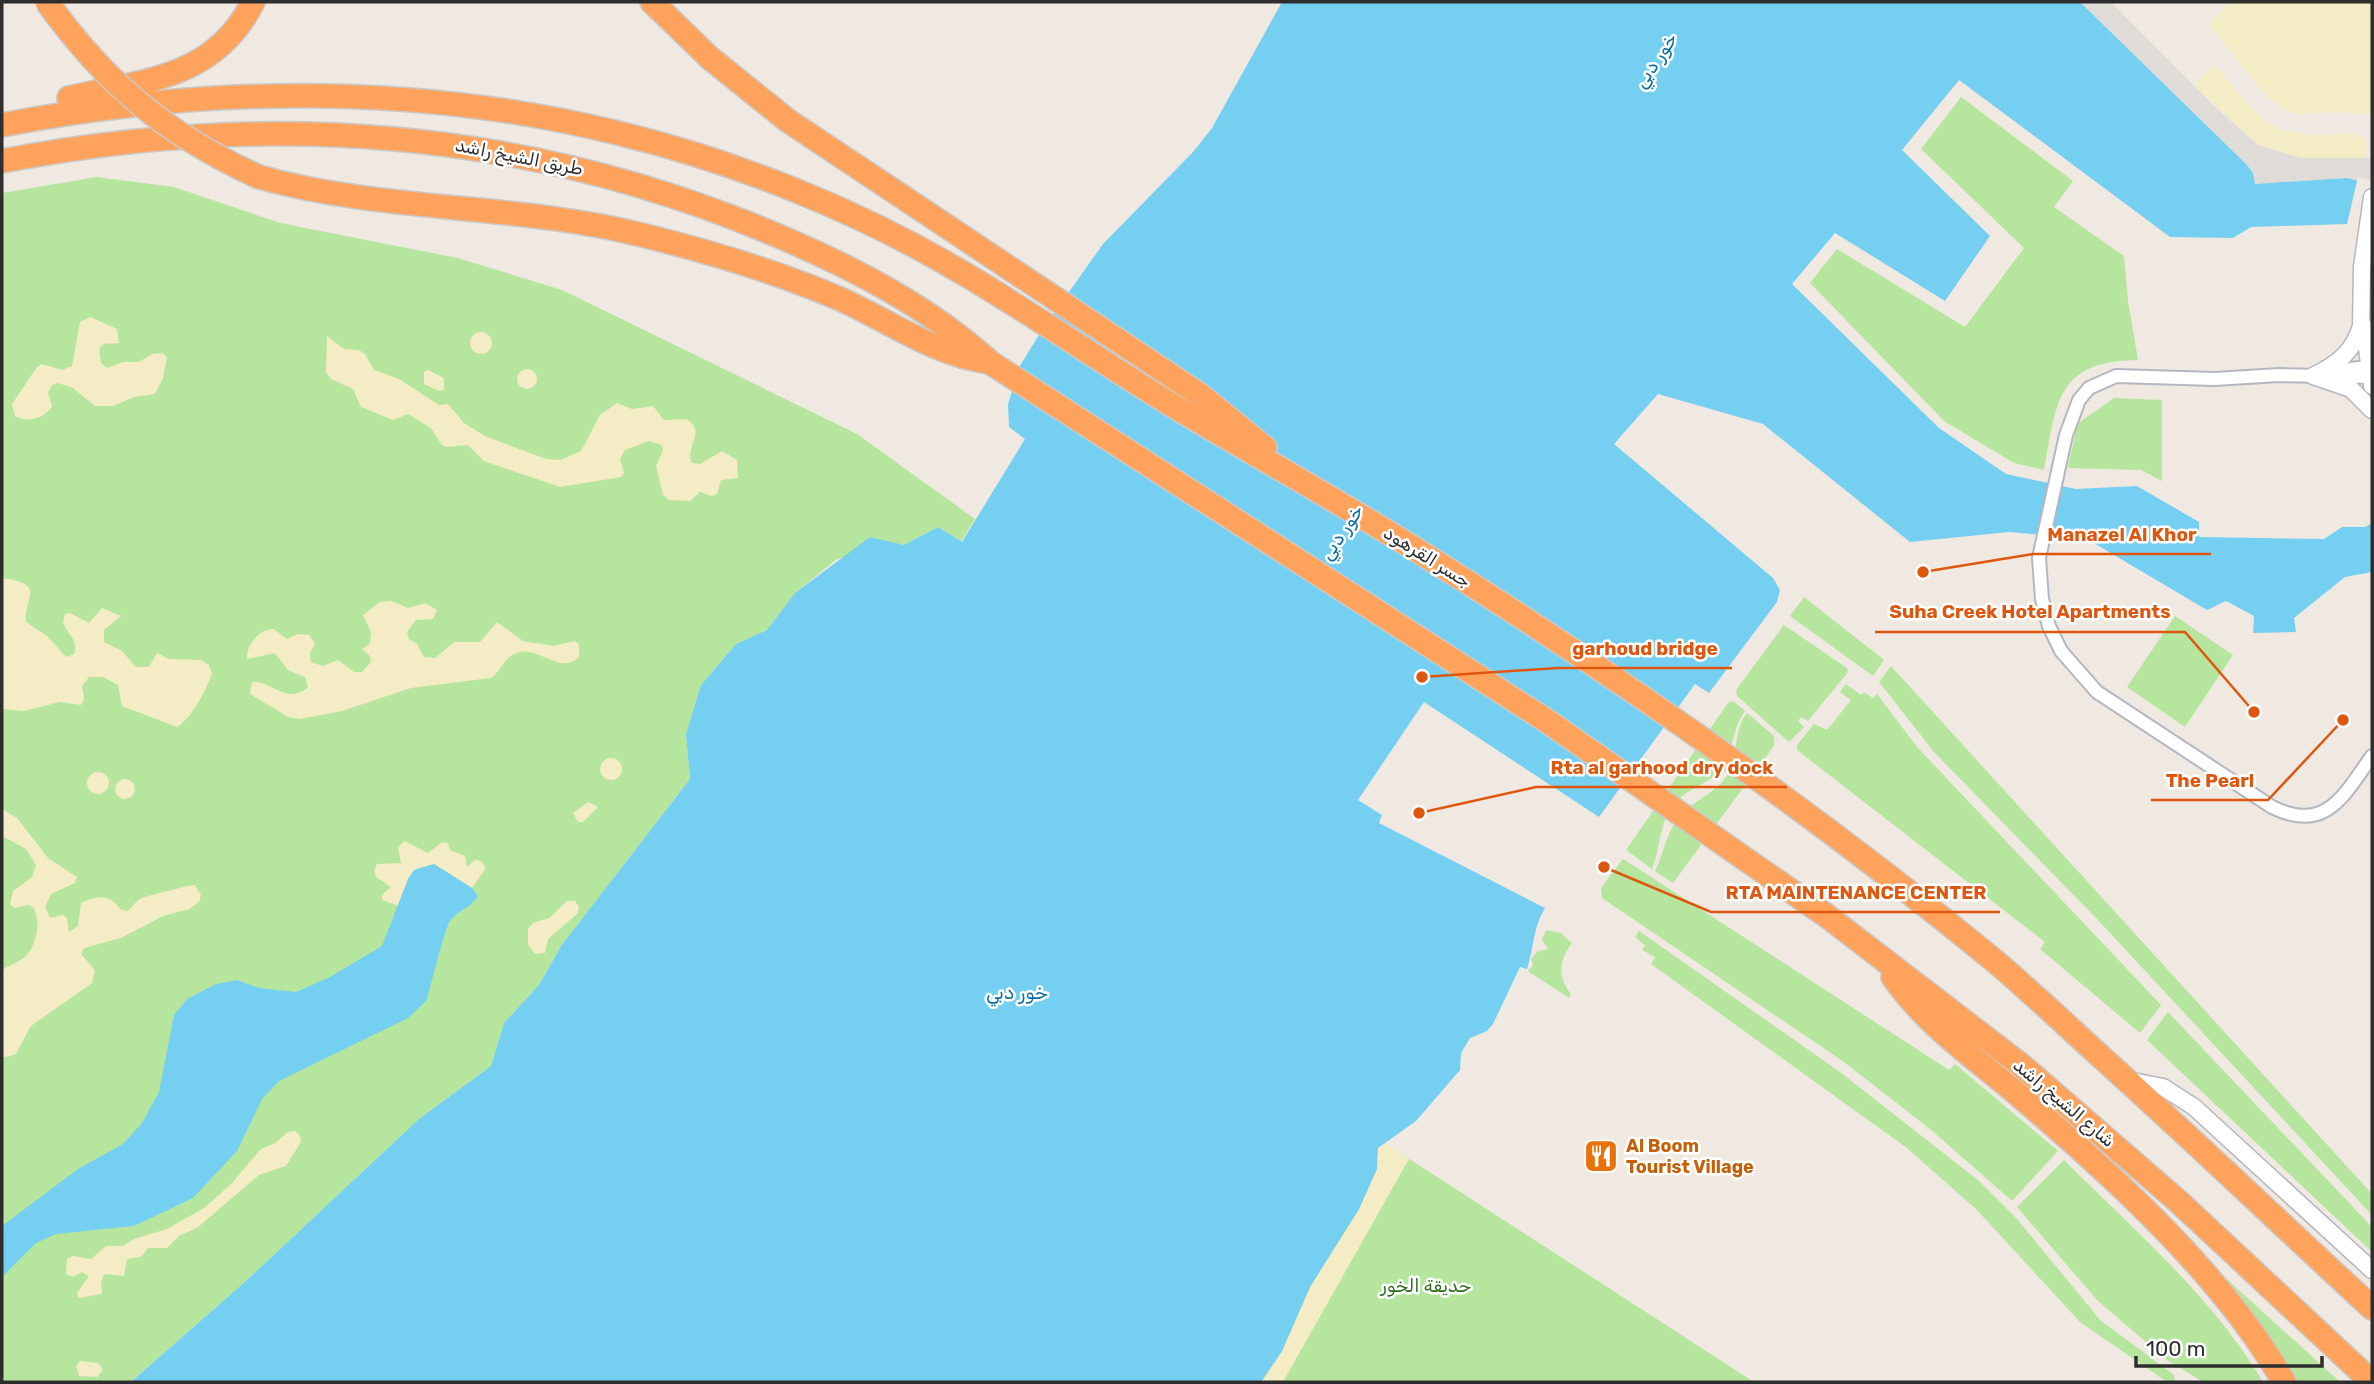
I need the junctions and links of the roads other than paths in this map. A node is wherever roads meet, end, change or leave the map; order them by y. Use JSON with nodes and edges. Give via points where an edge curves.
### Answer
{"nodes":[{"id":1,"x":47,"y":2,"type":"edge"},
{"id":2,"x":253,"y":2,"type":"edge"},
{"id":3,"x":657,"y":5,"type":"edge"},
{"id":4,"x":2,"y":124,"type":"edge"},
{"id":5,"x":2,"y":161,"type":"edge"},
{"id":6,"x":2372,"y":197,"type":"edge"},
{"id":7,"x":2362,"y":311,"type":"junction"},
{"id":8,"x":991,"y":363,"type":"junction"},
{"id":9,"x":2371,"y":375,"type":"edge"},
{"id":10,"x":2314,"y":376,"type":"junction"},
{"id":11,"x":2372,"y":410,"type":"edge"},
{"id":12,"x":1289,"y":473,"type":"junction"},
{"id":13,"x":2372,"y":756,"type":"edge"},
{"id":14,"x":1882,"y":959,"type":"junction"},
{"id":15,"x":2127,"y":1080,"type":"junction"},
{"id":16,"x":2372,"y":1270,"type":"edge"},
{"id":17,"x":2372,"y":1308,"type":"edge"},
{"id":18,"x":2284,"y":1382,"type":"edge"},
{"id":19,"x":2372,"y":1382,"type":"edge"}],
"edges":[{"from":1,"to":8,"type":"highway","bridge":true,"via":[[82,48],[139,106],[187,140],[259,177],[360,200],[534,215],[643,235],[793,281],[876,315],[952,354]]},
{"from":2,"to":4,"type":"highway","via":[[234,33],[184,69],[144,83],[61,100]]},
{"from":3,"to":12,"type":"highway","via":[[709,58],[769,107],[1200,395],[1262,444]]},
{"from":4,"to":12,"type":"highway","name":"جسر القرهود","via":[[122,104],[246,95],[414,99],[519,113],[623,134],[724,165],[823,203],[960,271],[1153,394]]},
{"from":5,"to":8,"type":"highway","name":"طريق الشيخ راشد","via":[[113,142],[231,133],[340,134],[490,150],[589,170],[736,218],[835,262],[931,314]]},
{"from":6,"to":7,"type":"street","via":[[2362,267]]},
{"from":7,"to":9,"type":"street"},
{"from":7,"to":10,"type":"street","via":[[2351,349]]},
{"from":8,"to":14,"type":"highway","name":"شارع الشيخ راشد","via":[[1547,721],[1736,850]]},
{"from":9,"to":10,"type":"street"},
{"from":10,"to":11,"type":"street","via":[[2351,389]]},
{"from":10,"to":13,"type":"street","via":[[2215,380],[2116,376],[2089,388],[2079,400],[2066,435],[2039,558],[2042,599],[2061,651],[2085,681],[2174,745],[2288,815],[2322,814],[2337,804]]},
{"from":12,"to":15,"type":"highway","name":"جسر القرهود","via":[[1537,627],[1777,793],[2000,966]]},
{"from":14,"to":18,"type":"highway","via":[[1920,1011],[2083,1150],[2192,1261],[2244,1322]]},
{"from":14,"to":19,"type":"highway","name":"شارع الشيخ راشد","via":[[2021,1066],[2158,1184]]},
{"from":15,"to":16,"type":"street","via":[[2179,1096]]},
{"from":15,"to":17,"type":"highway"}]}
